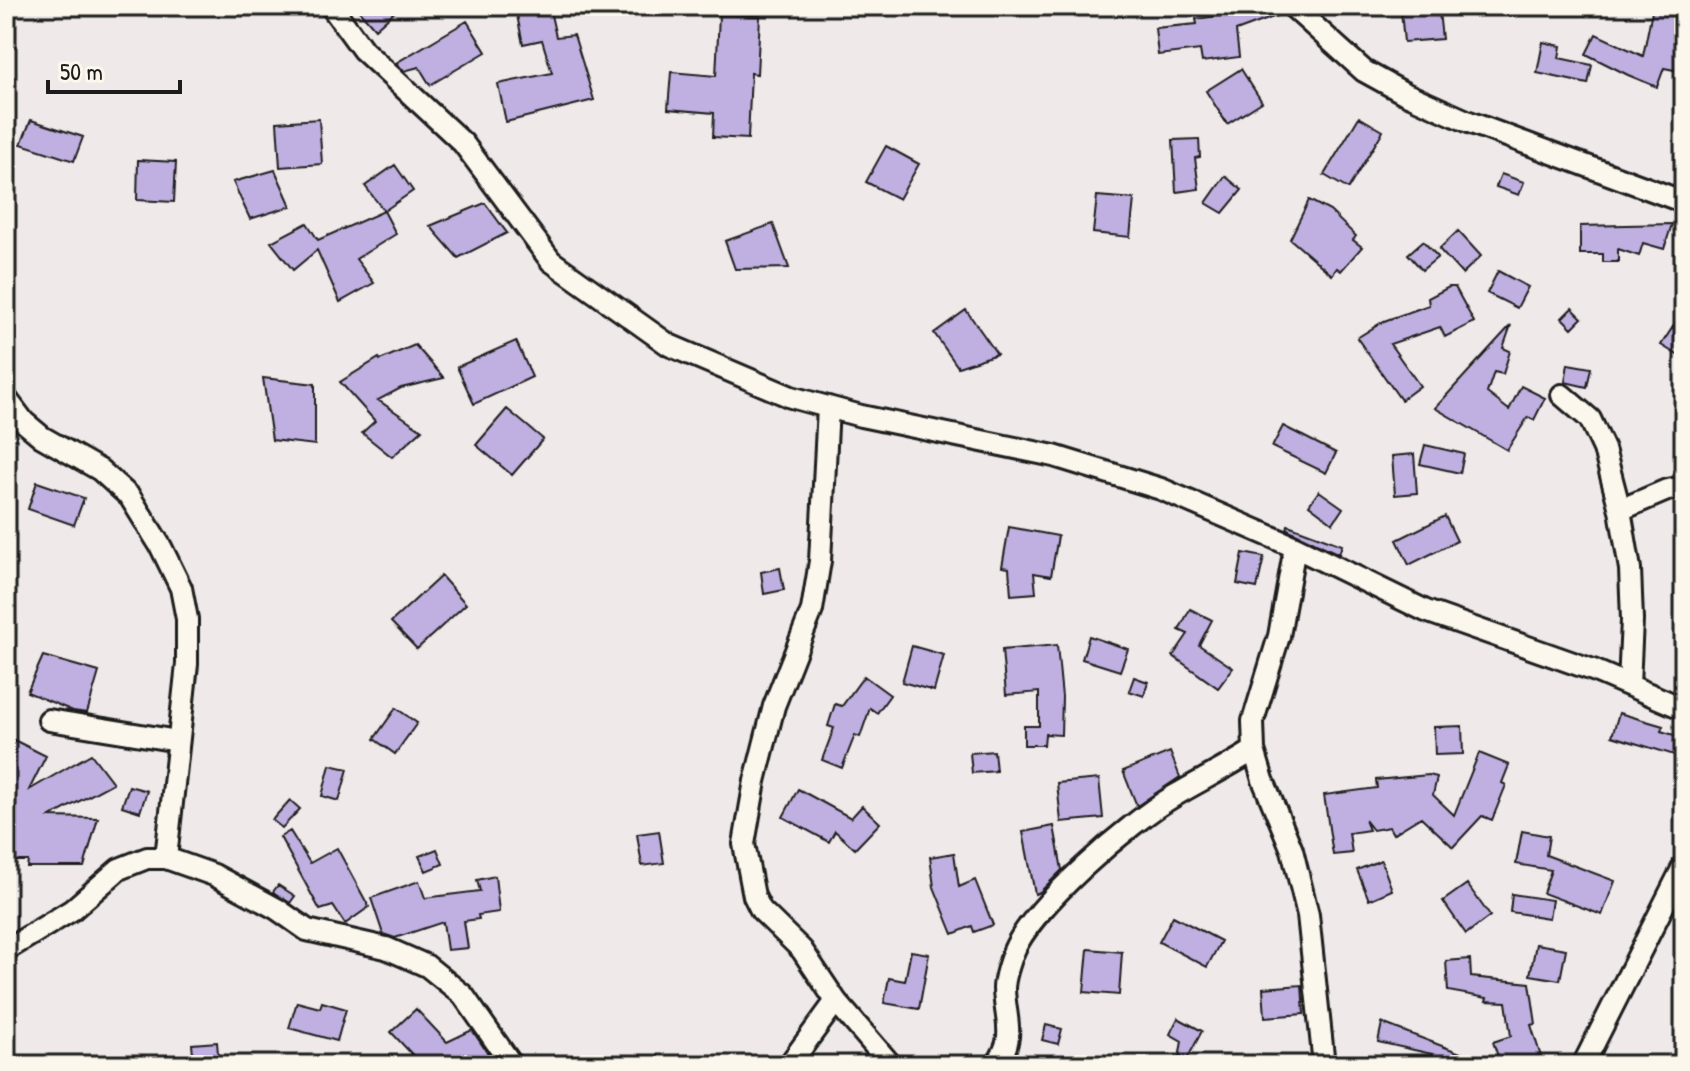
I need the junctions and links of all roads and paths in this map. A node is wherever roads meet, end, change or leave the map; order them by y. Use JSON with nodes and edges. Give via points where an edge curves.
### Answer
{"nodes":[{"id":1,"x":331,"y":6,"type":"edge"},
{"id":2,"x":1292,"y":6,"type":"edge"},
{"id":3,"x":1684,"y":202,"type":"edge"},
{"id":4,"x":1562,"y":395,"type":"dead end"},
{"id":5,"x":6,"y":398,"type":"edge"},
{"id":6,"x":828,"y":407,"type":"junction"},
{"id":7,"x":1684,"y":487,"type":"edge"},
{"id":8,"x":1620,"y":510,"type":"junction"},
{"id":9,"x":1295,"y":547,"type":"junction"},
{"id":10,"x":1629,"y":685,"type":"junction"},
{"id":11,"x":1684,"y":709,"type":"edge"},
{"id":12,"x":49,"y":720,"type":"dead end"},
{"id":13,"x":178,"y":741,"type":"junction"},
{"id":14,"x":1254,"y":750,"type":"junction"},
{"id":15,"x":166,"y":858,"type":"junction"},
{"id":16,"x":1684,"y":865,"type":"edge"},
{"id":17,"x":6,"y":950,"type":"edge"},
{"id":18,"x":836,"y":1001,"type":"junction"},
{"id":19,"x":512,"y":1065,"type":"edge"},
{"id":20,"x":789,"y":1065,"type":"edge"},
{"id":21,"x":891,"y":1065,"type":"edge"},
{"id":22,"x":996,"y":1065,"type":"edge"},
{"id":23,"x":1324,"y":1065,"type":"edge"},
{"id":24,"x":1583,"y":1065,"type":"edge"}],
"edges":[{"from":1,"to":6,"type":"street","via":[[363,50],[463,143],[551,261],[669,345],[791,397]]},
{"from":2,"to":3,"type":"street","via":[[1364,71],[1404,93]]},
{"from":4,"to":8,"type":"street","via":[[1590,419]]},
{"from":5,"to":13,"type":"street","via":[[42,437],[100,470],[130,497],[161,547],[181,588],[187,619]]},
{"from":6,"to":9,"type":"street","via":[[1054,456],[1161,489]]},
{"from":6,"to":18,"type":"street","via":[[820,561],[812,610],[774,706],[744,844],[761,910],[802,950]]},
{"from":7,"to":8,"type":"street"},
{"from":8,"to":10,"type":"street","via":[[1630,569]]},
{"from":9,"to":10,"type":"street","via":[[1426,611]]},
{"from":9,"to":14,"type":"street","via":[[1279,636],[1253,721]]},
{"from":10,"to":11,"type":"street"},
{"from":12,"to":13,"type":"street"},
{"from":13,"to":15,"type":"street"},
{"from":14,"to":22,"type":"street","via":[[1132,826],[1029,925],[1014,951],[1004,986],[1010,1035]]},
{"from":14,"to":23,"type":"street","via":[[1292,850],[1308,915]]},
{"from":15,"to":17,"type":"street","via":[[147,858],[119,869],[72,910]]},
{"from":15,"to":19,"type":"street","via":[[214,875],[307,930],[386,948],[427,966],[463,995]]},
{"from":16,"to":24,"type":"street"},
{"from":18,"to":20,"type":"street"},
{"from":18,"to":21,"type":"street"}]}
